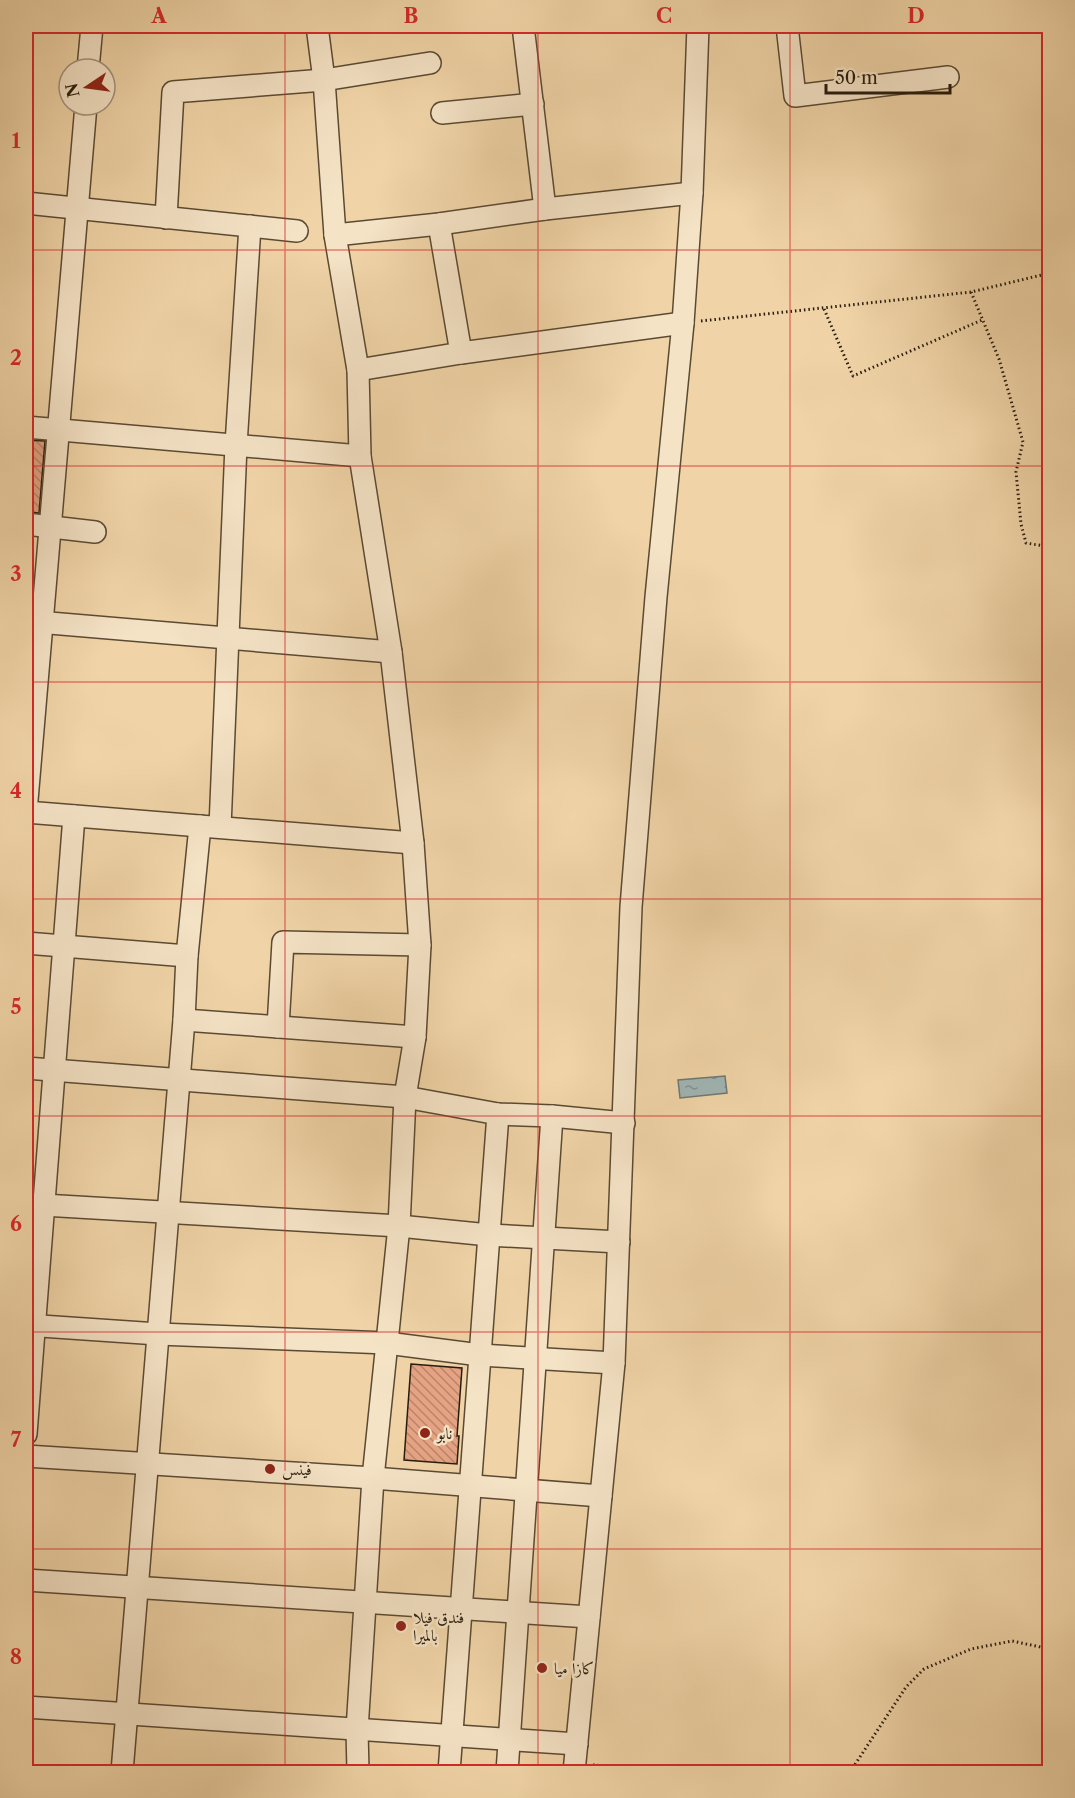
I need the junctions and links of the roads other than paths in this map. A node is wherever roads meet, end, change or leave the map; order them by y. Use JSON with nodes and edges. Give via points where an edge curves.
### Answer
{"nodes":[{"id":1,"x":92,"y":26,"type":"edge"},
{"id":2,"x":317,"y":26,"type":"edge"},
{"id":3,"x":523,"y":26,"type":"edge"},
{"id":4,"x":698,"y":26,"type":"edge"},
{"id":5,"x":787,"y":26,"type":"edge"},
{"id":6,"x":89,"y":57,"type":"edge"},
{"id":7,"x":430,"y":63,"type":"dead end"},
{"id":8,"x":948,"y":77,"type":"dead end"},
{"id":9,"x":324,"y":81,"type":"junction"},
{"id":10,"x":533,"y":104,"type":"junction"},
{"id":11,"x":442,"y":113,"type":"dead end"},
{"id":12,"x":85,"y":117,"type":"edge"},
{"id":13,"x":692,"y":193,"type":"junction"},
{"id":14,"x":26,"y":203,"type":"edge"},
{"id":15,"x":77,"y":209,"type":"junction"},
{"id":16,"x":545,"y":209,"type":"junction"},
{"id":17,"x":166,"y":218,"type":"junction"},
{"id":18,"x":439,"y":224,"type":"junction"},
{"id":19,"x":250,"y":226,"type":"junction"},
{"id":20,"x":297,"y":231,"type":"dead end"},
{"id":21,"x":336,"y":235,"type":"junction"},
{"id":22,"x":683,"y":323,"type":"junction"},
{"id":23,"x":461,"y":352,"type":"junction"},
{"id":24,"x":358,"y":370,"type":"junction"},
{"id":25,"x":26,"y":427,"type":"edge"},
{"id":26,"x":58,"y":430,"type":"junction"},
{"id":27,"x":236,"y":445,"type":"junction"},
{"id":28,"x":360,"y":456,"type":"junction"},
{"id":29,"x":26,"y":525,"type":"edge"},
{"id":30,"x":50,"y":527,"type":"junction"},
{"id":31,"x":95,"y":532,"type":"dead end"},
{"id":32,"x":34,"y":622,"type":"edge"},
{"id":33,"x":227,"y":638,"type":"junction"},
{"id":34,"x":391,"y":652,"type":"junction"},
{"id":35,"x":26,"y":812,"type":"edge"},
{"id":36,"x":74,"y":816,"type":"junction"},
{"id":37,"x":210,"y":826,"type":"junction"},
{"id":38,"x":413,"y":843,"type":"junction"},
{"id":39,"x":26,"y":943,"type":"edge"},
{"id":40,"x":420,"y":945,"type":"junction"},
{"id":41,"x":64,"y":946,"type":"junction"},
{"id":42,"x":187,"y":956,"type":"junction"},
{"id":43,"x":184,"y":1020,"type":"junction"},
{"id":44,"x":278,"y":1027,"type":"junction"},
{"id":45,"x":415,"y":1037,"type":"junction"},
{"id":46,"x":26,"y":1068,"type":"edge"},
{"id":47,"x":54,"y":1071,"type":"junction"},
{"id":48,"x":179,"y":1080,"type":"junction"},
{"id":49,"x":405,"y":1097,"type":"junction"},
{"id":50,"x":498,"y":1114,"type":"junction"},
{"id":51,"x":552,"y":1116,"type":"junction"},
{"id":52,"x":624,"y":1123,"type":"junction"},
{"id":53,"x":34,"y":1204,"type":"edge"},
{"id":54,"x":168,"y":1213,"type":"junction"},
{"id":55,"x":399,"y":1226,"type":"junction"},
{"id":56,"x":489,"y":1234,"type":"junction"},
{"id":57,"x":544,"y":1238,"type":"junction"},
{"id":58,"x":619,"y":1242,"type":"junction"},
{"id":59,"x":30,"y":1326,"type":"edge"},
{"id":60,"x":158,"y":1334,"type":"junction"},
{"id":61,"x":387,"y":1343,"type":"junction"},
{"id":62,"x":480,"y":1355,"type":"junction"},
{"id":63,"x":535,"y":1358,"type":"junction"},
{"id":64,"x":615,"y":1363,"type":"junction"},
{"id":65,"x":26,"y":1434,"type":"edge"},
{"id":66,"x":26,"y":1456,"type":"edge"},
{"id":67,"x":147,"y":1464,"type":"junction"},
{"id":68,"x":373,"y":1478,"type":"junction"},
{"id":69,"x":470,"y":1487,"type":"junction"},
{"id":70,"x":527,"y":1491,"type":"junction"},
{"id":71,"x":601,"y":1496,"type":"junction"},
{"id":72,"x":26,"y":1580,"type":"edge"},
{"id":73,"x":137,"y":1588,"type":"junction"},
{"id":74,"x":364,"y":1602,"type":"junction"},
{"id":75,"x":461,"y":1609,"type":"junction"},
{"id":76,"x":519,"y":1612,"type":"junction"},
{"id":77,"x":589,"y":1617,"type":"junction"},
{"id":78,"x":26,"y":1707,"type":"edge"},
{"id":79,"x":126,"y":1714,"type":"junction"},
{"id":80,"x":357,"y":1730,"type":"junction"},
{"id":81,"x":452,"y":1736,"type":"junction"},
{"id":82,"x":510,"y":1740,"type":"junction"},
{"id":83,"x":575,"y":1760,"type":"edge"},
{"id":84,"x":122,"y":1773,"type":"edge"},
{"id":85,"x":358,"y":1773,"type":"edge"},
{"id":86,"x":449,"y":1773,"type":"edge"},
{"id":87,"x":507,"y":1773,"type":"edge"}],
"edges":[{"from":1,"to":6,"type":"street"},
{"from":2,"to":9,"type":"street"},
{"from":3,"to":10,"type":"street"},
{"from":4,"to":13,"type":"street"},
{"from":5,"to":8,"type":"street","via":[[795,96]]},
{"from":7,"to":9,"type":"street"},
{"from":9,"to":17,"type":"street","via":[[173,92]]},
{"from":9,"to":21,"type":"street"},
{"from":10,"to":11,"type":"street"},
{"from":10,"to":16,"type":"street"},
{"from":12,"to":15,"type":"street"},
{"from":13,"to":16,"type":"street"},
{"from":13,"to":22,"type":"street"},
{"from":14,"to":15,"type":"street"},
{"from":15,"to":17,"type":"street"},
{"from":15,"to":26,"type":"street"},
{"from":16,"to":18,"type":"street"},
{"from":17,"to":19,"type":"street"},
{"from":18,"to":21,"type":"street"},
{"from":18,"to":23,"type":"street"},
{"from":19,"to":20,"type":"street"},
{"from":19,"to":27,"type":"street"},
{"from":21,"to":24,"type":"street"},
{"from":22,"to":23,"type":"street"},
{"from":22,"to":52,"type":"street","via":[[631,907]]},
{"from":23,"to":24,"type":"street"},
{"from":24,"to":28,"type":"street"},
{"from":25,"to":26,"type":"street"},
{"from":26,"to":27,"type":"street"},
{"from":26,"to":30,"type":"street"},
{"from":27,"to":28,"type":"street"},
{"from":27,"to":33,"type":"street"},
{"from":28,"to":34,"type":"street"},
{"from":29,"to":30,"type":"street"},
{"from":30,"to":31,"type":"street"},
{"from":30,"to":32,"type":"street"},
{"from":32,"to":33,"type":"street"},
{"from":32,"to":35,"type":"street"},
{"from":33,"to":34,"type":"street"},
{"from":33,"to":37,"type":"street"},
{"from":34,"to":38,"type":"street"},
{"from":35,"to":36,"type":"street"},
{"from":36,"to":37,"type":"street"},
{"from":36,"to":41,"type":"street"},
{"from":37,"to":38,"type":"street"},
{"from":37,"to":42,"type":"street"},
{"from":38,"to":40,"type":"street"},
{"from":39,"to":41,"type":"street"},
{"from":40,"to":44,"type":"street","via":[[283,942]]},
{"from":40,"to":45,"type":"street"},
{"from":41,"to":42,"type":"street"},
{"from":41,"to":47,"type":"street"},
{"from":42,"to":43,"type":"street"},
{"from":43,"to":44,"type":"street"},
{"from":43,"to":48,"type":"street"},
{"from":44,"to":45,"type":"street"},
{"from":45,"to":49,"type":"street"},
{"from":46,"to":47,"type":"street"},
{"from":47,"to":48,"type":"street"},
{"from":47,"to":53,"type":"street"},
{"from":48,"to":49,"type":"street"},
{"from":48,"to":54,"type":"street"},
{"from":49,"to":50,"type":"street"},
{"from":49,"to":55,"type":"street"},
{"from":50,"to":51,"type":"street"},
{"from":50,"to":56,"type":"street"},
{"from":51,"to":52,"type":"street"},
{"from":51,"to":57,"type":"street"},
{"from":52,"to":58,"type":"street"},
{"from":53,"to":54,"type":"street"},
{"from":53,"to":59,"type":"street"},
{"from":54,"to":55,"type":"street"},
{"from":54,"to":60,"type":"street"},
{"from":55,"to":56,"type":"street"},
{"from":55,"to":61,"type":"street"},
{"from":56,"to":57,"type":"street"},
{"from":56,"to":62,"type":"street"},
{"from":57,"to":58,"type":"street"},
{"from":57,"to":63,"type":"street"},
{"from":58,"to":64,"type":"street"},
{"from":59,"to":60,"type":"street"},
{"from":59,"to":65,"type":"street"},
{"from":60,"to":61,"type":"street"},
{"from":60,"to":67,"type":"street"},
{"from":61,"to":62,"type":"street"},
{"from":61,"to":68,"type":"street"},
{"from":62,"to":63,"type":"street"},
{"from":62,"to":69,"type":"street"},
{"from":63,"to":64,"type":"street"},
{"from":63,"to":70,"type":"street"},
{"from":64,"to":71,"type":"street"},
{"from":66,"to":67,"type":"street"},
{"from":67,"to":68,"type":"street"},
{"from":67,"to":73,"type":"street"},
{"from":68,"to":69,"type":"street"},
{"from":68,"to":74,"type":"street"},
{"from":69,"to":70,"type":"street"},
{"from":69,"to":75,"type":"street"},
{"from":70,"to":71,"type":"street"},
{"from":70,"to":76,"type":"street"},
{"from":71,"to":77,"type":"street"},
{"from":72,"to":73,"type":"street"},
{"from":73,"to":74,"type":"street"},
{"from":73,"to":79,"type":"street"},
{"from":74,"to":75,"type":"street"},
{"from":74,"to":80,"type":"street"},
{"from":75,"to":76,"type":"street"},
{"from":75,"to":81,"type":"street"},
{"from":76,"to":77,"type":"street"},
{"from":76,"to":82,"type":"street"},
{"from":77,"to":83,"type":"street"},
{"from":78,"to":79,"type":"street"},
{"from":79,"to":80,"type":"street"},
{"from":79,"to":84,"type":"street"},
{"from":80,"to":81,"type":"street"},
{"from":80,"to":85,"type":"street"},
{"from":81,"to":82,"type":"street"},
{"from":81,"to":86,"type":"street"},
{"from":82,"to":83,"type":"street"},
{"from":82,"to":87,"type":"street"}]}
